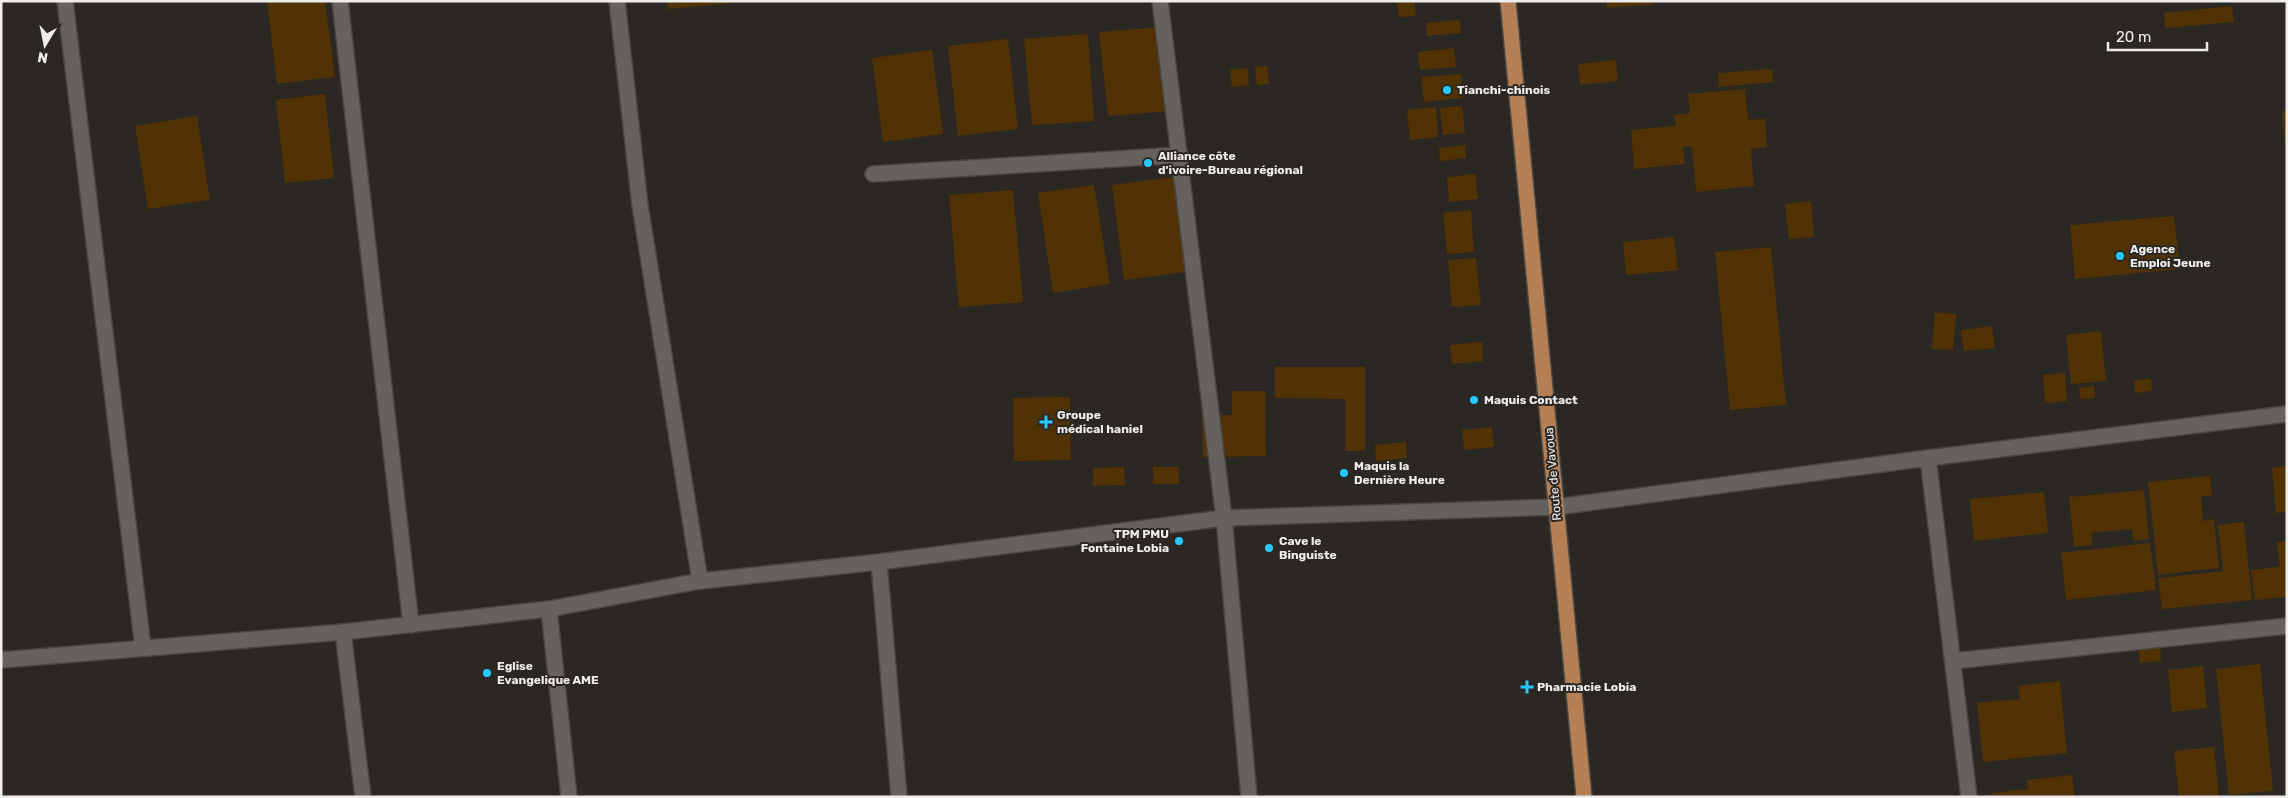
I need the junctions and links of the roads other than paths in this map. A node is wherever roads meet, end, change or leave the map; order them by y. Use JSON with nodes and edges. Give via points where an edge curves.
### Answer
{"nodes":[{"id":1,"x":65,"y":1,"type":"edge"},
{"id":2,"x":340,"y":1,"type":"edge"},
{"id":3,"x":617,"y":1,"type":"edge"},
{"id":4,"x":1160,"y":1,"type":"edge"},
{"id":5,"x":1508,"y":1,"type":"edge"},
{"id":6,"x":1180,"y":155,"type":"junction"},
{"id":7,"x":873,"y":174,"type":"dead end"},
{"id":8,"x":2287,"y":414,"type":"edge"},
{"id":9,"x":1928,"y":458,"type":"junction"},
{"id":10,"x":1556,"y":507,"type":"junction"},
{"id":11,"x":1224,"y":518,"type":"junction"},
{"id":12,"x":878,"y":562,"type":"junction"},
{"id":13,"x":700,"y":582,"type":"junction"},
{"id":14,"x":550,"y":609,"type":"junction"},
{"id":15,"x":411,"y":625,"type":"junction"},
{"id":16,"x":2287,"y":626,"type":"edge"},
{"id":17,"x":343,"y":632,"type":"junction"},
{"id":18,"x":143,"y":648,"type":"junction"},
{"id":19,"x":1,"y":660,"type":"edge"},
{"id":20,"x":1953,"y":661,"type":"junction"},
{"id":21,"x":363,"y":797,"type":"edge"},
{"id":22,"x":569,"y":797,"type":"edge"},
{"id":23,"x":899,"y":797,"type":"edge"},
{"id":24,"x":1250,"y":797,"type":"edge"},
{"id":25,"x":1584,"y":797,"type":"edge"},
{"id":26,"x":1969,"y":797,"type":"edge"}],
"edges":[{"from":1,"to":18,"type":"street"},
{"from":2,"to":15,"type":"street"},
{"from":3,"to":13,"type":"street","via":[[640,206]]},
{"from":4,"to":6,"type":"street"},
{"from":5,"to":10,"type":"main road","name":"Route de Vavoua"},
{"from":6,"to":7,"type":"street"},
{"from":6,"to":11,"type":"street"},
{"from":8,"to":9,"type":"street"},
{"from":9,"to":10,"type":"street"},
{"from":9,"to":20,"type":"street"},
{"from":10,"to":11,"type":"street"},
{"from":10,"to":25,"type":"main road","name":"Route de Vavoua"},
{"from":11,"to":12,"type":"street"},
{"from":11,"to":24,"type":"street"},
{"from":12,"to":13,"type":"street"},
{"from":12,"to":23,"type":"street"},
{"from":13,"to":14,"type":"street"},
{"from":14,"to":15,"type":"street"},
{"from":14,"to":22,"type":"street"},
{"from":15,"to":17,"type":"street"},
{"from":16,"to":20,"type":"street"},
{"from":17,"to":18,"type":"street"},
{"from":17,"to":21,"type":"street"},
{"from":18,"to":19,"type":"street"},
{"from":20,"to":26,"type":"street"}]}
